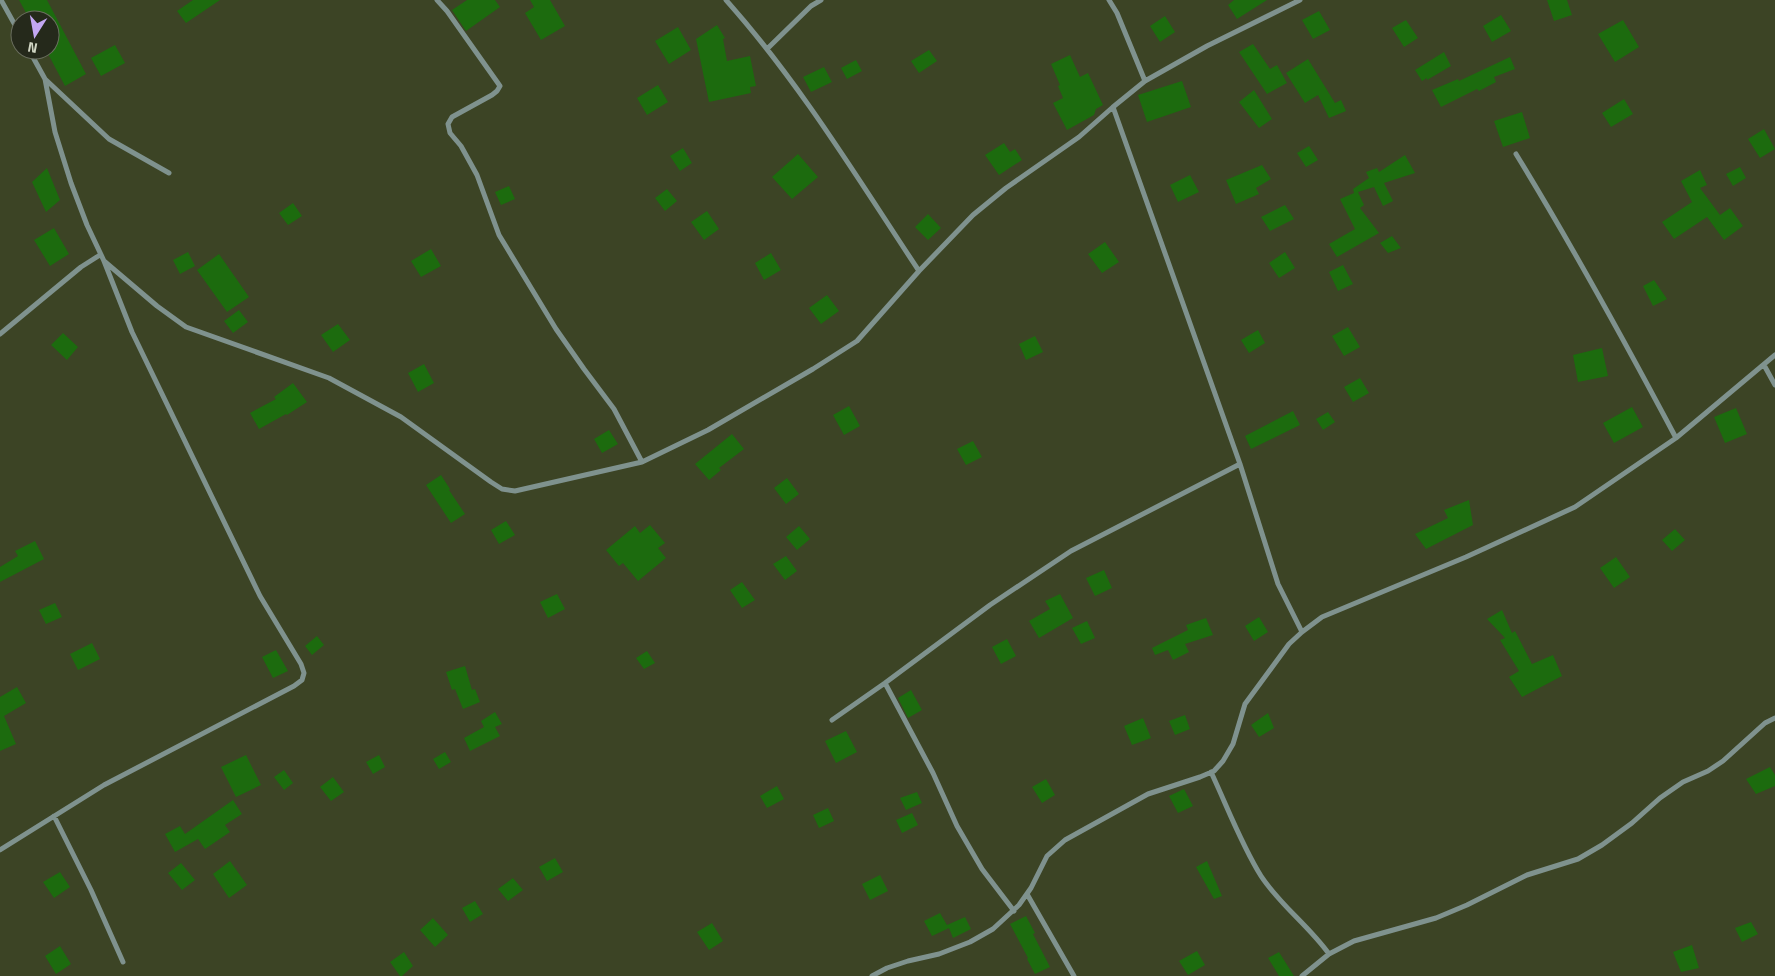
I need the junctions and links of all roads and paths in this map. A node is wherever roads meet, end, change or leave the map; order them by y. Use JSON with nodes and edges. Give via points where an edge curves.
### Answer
{"nodes":[{"id":1,"x":0,"y":0,"type":"edge"},
{"id":2,"x":437,"y":0,"type":"edge"},
{"id":3,"x":726,"y":0,"type":"edge"},
{"id":4,"x":821,"y":0,"type":"edge"},
{"id":5,"x":1109,"y":0,"type":"edge"},
{"id":6,"x":1300,"y":0,"type":"edge"},
{"id":7,"x":10,"y":17,"type":"edge"},
{"id":8,"x":768,"y":48,"type":"junction"},
{"id":9,"x":35,"y":60,"type":"edge"},
{"id":10,"x":45,"y":78,"type":"junction"},
{"id":11,"x":1145,"y":81,"type":"junction"},
{"id":12,"x":1113,"y":107,"type":"junction"},
{"id":13,"x":1516,"y":154,"type":"dead end"},
{"id":14,"x":169,"y":173,"type":"dead end"},
{"id":15,"x":100,"y":255,"type":"junction"},
{"id":16,"x":104,"y":261,"type":"junction"},
{"id":17,"x":919,"y":271,"type":"junction"},
{"id":18,"x":0,"y":334,"type":"edge"},
{"id":19,"x":1775,"y":355,"type":"edge"},
{"id":20,"x":1764,"y":365,"type":"junction"},
{"id":21,"x":1775,"y":385,"type":"edge"},
{"id":22,"x":1676,"y":438,"type":"junction"},
{"id":23,"x":642,"y":462,"type":"junction"},
{"id":24,"x":1240,"y":464,"type":"junction"},
{"id":25,"x":1302,"y":632,"type":"junction"},
{"id":26,"x":885,"y":683,"type":"junction"},
{"id":27,"x":1775,"y":718,"type":"edge"},
{"id":28,"x":832,"y":720,"type":"dead end"},
{"id":29,"x":1211,"y":772,"type":"junction"},
{"id":30,"x":54,"y":816,"type":"junction"},
{"id":31,"x":0,"y":850,"type":"edge"},
{"id":32,"x":1027,"y":894,"type":"junction"},
{"id":33,"x":1014,"y":911,"type":"junction"},
{"id":34,"x":1329,"y":954,"type":"junction"},
{"id":35,"x":123,"y":962,"type":"dead end"},
{"id":36,"x":872,"y":976,"type":"edge"},
{"id":37,"x":1074,"y":976,"type":"edge"},
{"id":38,"x":1302,"y":976,"type":"edge"}],
"edges":[{"from":1,"to":7,"type":"street"},
{"from":2,"to":23,"type":"street","via":[[500,86],[492,95],[452,117],[448,124],[450,133],[477,175],[499,235],[556,329],[614,409]]},
{"from":3,"to":8,"type":"street"},
{"from":4,"to":8,"type":"street"},
{"from":5,"to":11,"type":"street"},
{"from":6,"to":11,"type":"street"},
{"from":8,"to":17,"type":"street"},
{"from":9,"to":10,"type":"street"},
{"from":10,"to":14,"type":"street","via":[[109,139]]},
{"from":10,"to":15,"type":"street","via":[[55,132],[71,184]]},
{"from":11,"to":12,"type":"street"},
{"from":12,"to":17,"type":"street","via":[[1079,137],[973,215]]},
{"from":12,"to":24,"type":"street"},
{"from":13,"to":22,"type":"street","via":[[1615,322]]},
{"from":15,"to":16,"type":"street"},
{"from":15,"to":18,"type":"street"},
{"from":16,"to":23,"type":"street","via":[[186,327],[329,378],[401,417],[502,488],[515,491]]},
{"from":16,"to":30,"type":"street","via":[[132,332],[175,423],[260,596],[304,674],[294,686],[104,785]]},
{"from":17,"to":23,"type":"street","via":[[857,342],[708,430]]},
{"from":19,"to":20,"type":"street"},
{"from":20,"to":21,"type":"street"},
{"from":20,"to":22,"type":"street"},
{"from":22,"to":25,"type":"street","via":[[1575,507],[1322,618]]},
{"from":24,"to":25,"type":"street","via":[[1278,584]]},
{"from":24,"to":26,"type":"street","via":[[1071,551],[990,605]]},
{"from":25,"to":29,"type":"street","via":[[1289,644],[1245,704],[1233,744],[1224,761]]},
{"from":26,"to":28,"type":"street"},
{"from":26,"to":33,"type":"street","via":[[957,826],[982,869]]},
{"from":27,"to":34,"type":"street","via":[[1765,723],[1723,761],[1683,782],[1602,845],[1578,859],[1527,875],[1436,918],[1354,941]]},
{"from":29,"to":32,"type":"street","via":[[1148,794],[1065,840],[1047,856]]},
{"from":29,"to":34,"type":"street","via":[[1261,876]]},
{"from":30,"to":31,"type":"street"},
{"from":30,"to":35,"type":"street"},
{"from":32,"to":33,"type":"street"},
{"from":32,"to":37,"type":"street"},
{"from":33,"to":36,"type":"street","via":[[993,929],[970,942],[939,954],[908,960]]},
{"from":34,"to":38,"type":"street"}]}
